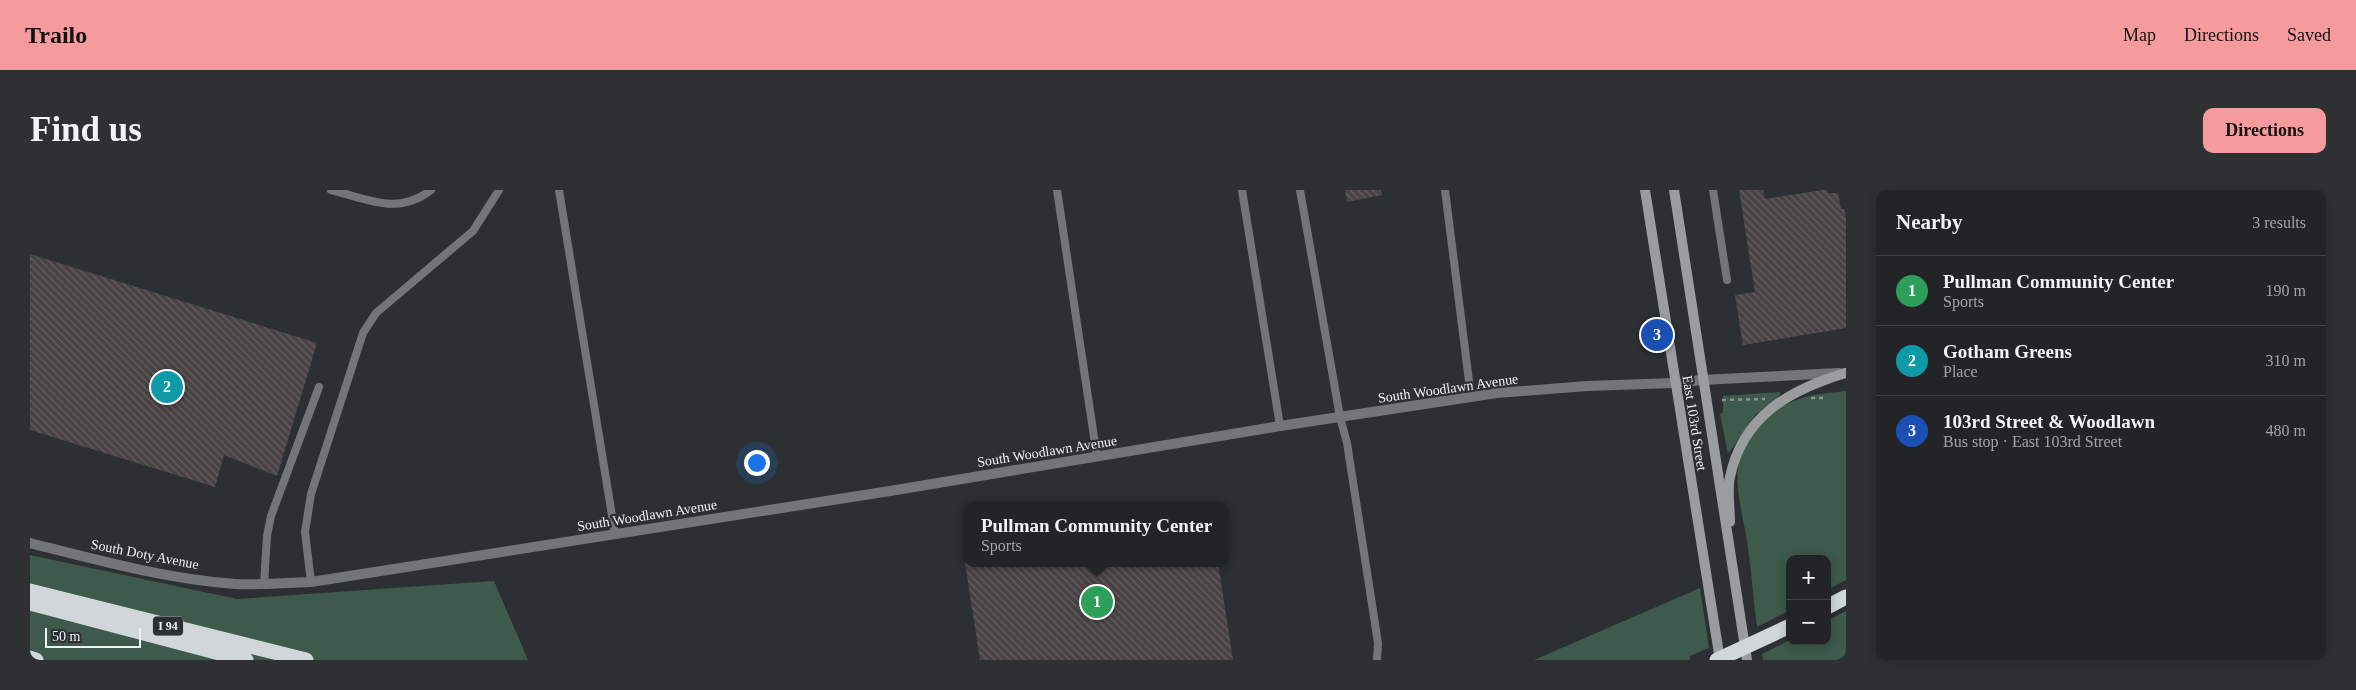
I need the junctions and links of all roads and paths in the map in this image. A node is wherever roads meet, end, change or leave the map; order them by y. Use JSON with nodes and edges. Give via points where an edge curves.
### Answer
{"nodes":[{"id":1,"x":331,"y":190,"type":"edge"},
{"id":2,"x":431,"y":190,"type":"edge"},
{"id":3,"x":499,"y":190,"type":"edge"},
{"id":4,"x":559,"y":190,"type":"edge"},
{"id":5,"x":1056,"y":190,"type":"edge"},
{"id":6,"x":1242,"y":190,"type":"edge"},
{"id":7,"x":1300,"y":190,"type":"edge"},
{"id":8,"x":1445,"y":190,"type":"edge"},
{"id":9,"x":1645,"y":190,"type":"edge"},
{"id":10,"x":1674,"y":190,"type":"edge"},
{"id":11,"x":1713,"y":190,"type":"edge"},
{"id":12,"x":1727,"y":280,"type":"dead end"},
{"id":13,"x":1846,"y":373,"type":"edge"},
{"id":14,"x":1702,"y":380,"type":"junction"},
{"id":15,"x":1674,"y":383,"type":"junction"},
{"id":16,"x":319,"y":387,"type":"dead end"},
{"id":17,"x":1471,"y":397,"type":"junction"},
{"id":18,"x":1772,"y":399,"type":"dead end"},
{"id":19,"x":1722,"y":400,"type":"dead end"},
{"id":20,"x":1340,"y":417,"type":"junction"},
{"id":21,"x":1280,"y":426,"type":"junction"},
{"id":22,"x":1097,"y":457,"type":"junction"},
{"id":23,"x":615,"y":534,"type":"junction"},
{"id":24,"x":30,"y":543,"type":"edge"},
{"id":25,"x":1731,"y":561,"type":"junction"},
{"id":26,"x":311,"y":582,"type":"junction"},
{"id":27,"x":260,"y":584,"type":"junction"},
{"id":28,"x":30,"y":591,"type":"edge"},
{"id":29,"x":1846,"y":598,"type":"edge"},
{"id":30,"x":30,"y":603,"type":"edge"},
{"id":31,"x":1831,"y":605,"type":"edge"},
{"id":32,"x":1784,"y":628,"type":"edge"},
{"id":33,"x":30,"y":658,"type":"edge"},
{"id":34,"x":36,"y":660,"type":"edge"},
{"id":35,"x":246,"y":660,"type":"edge"},
{"id":36,"x":306,"y":660,"type":"edge"},
{"id":37,"x":1378,"y":660,"type":"edge"},
{"id":38,"x":1719,"y":660,"type":"edge"},
{"id":39,"x":1747,"y":660,"type":"edge"}],
"edges":[{"from":1,"to":2,"type":"lane","via":[[392,205],[416,200]]},
{"from":3,"to":26,"type":"lane","via":[[473,231],[376,313],[362,333],[311,494],[305,532]]},
{"from":4,"to":23,"type":"lane"},
{"from":5,"to":22,"type":"lane"},
{"from":6,"to":21,"type":"lane"},
{"from":7,"to":20,"type":"lane"},
{"from":8,"to":17,"type":"lane"},
{"from":9,"to":15,"type":"main road","name":"East 103rd Street"},
{"from":10,"to":14,"type":"main road","name":"East 103rd Street"},
{"from":11,"to":12,"type":"lane"},
{"from":13,"to":14,"type":"street","name":"South Woodlawn Avenue"},
{"from":13,"to":25,"type":"main road","via":[[1816,382],[1788,396],[1767,409],[1751,428],[1737,453],[1729,478]]},
{"from":14,"to":15,"type":"street","name":"South Woodlawn Avenue"},
{"from":14,"to":25,"type":"main road","name":"East 103rd Street"},
{"from":15,"to":17,"type":"street","name":"South Woodlawn Avenue","via":[[1587,386]]},
{"from":15,"to":38,"type":"main road","name":"East 103rd Street"},
{"from":16,"to":27,"type":"lane","via":[[271,516]]},
{"from":17,"to":20,"type":"street","name":"South Woodlawn Avenue"},
{"from":18,"to":19,"type":"path"},
{"from":20,"to":21,"type":"street","name":"South Woodlawn Avenue"},
{"from":20,"to":37,"type":"lane","via":[[1347,443],[1377,634]]},
{"from":21,"to":22,"type":"street","name":"South Woodlawn Avenue"},
{"from":22,"to":23,"type":"street","name":"South Woodlawn Avenue"},
{"from":23,"to":26,"type":"street","name":"South Woodlawn Avenue"},
{"from":24,"to":27,"type":"street","name":"South Doty Avenue","via":[[174,576]]},
{"from":25,"to":39,"type":"main road","name":"East 103rd Street"},
{"from":26,"to":27,"type":"street","name":"South Woodlawn Avenue"},
{"from":28,"to":36,"type":"highway","number":"I 94"},
{"from":29,"to":31,"type":"highway"},
{"from":30,"to":35,"type":"highway"},
{"from":32,"to":38,"type":"highway"},
{"from":33,"to":34,"type":"highway"}]}
